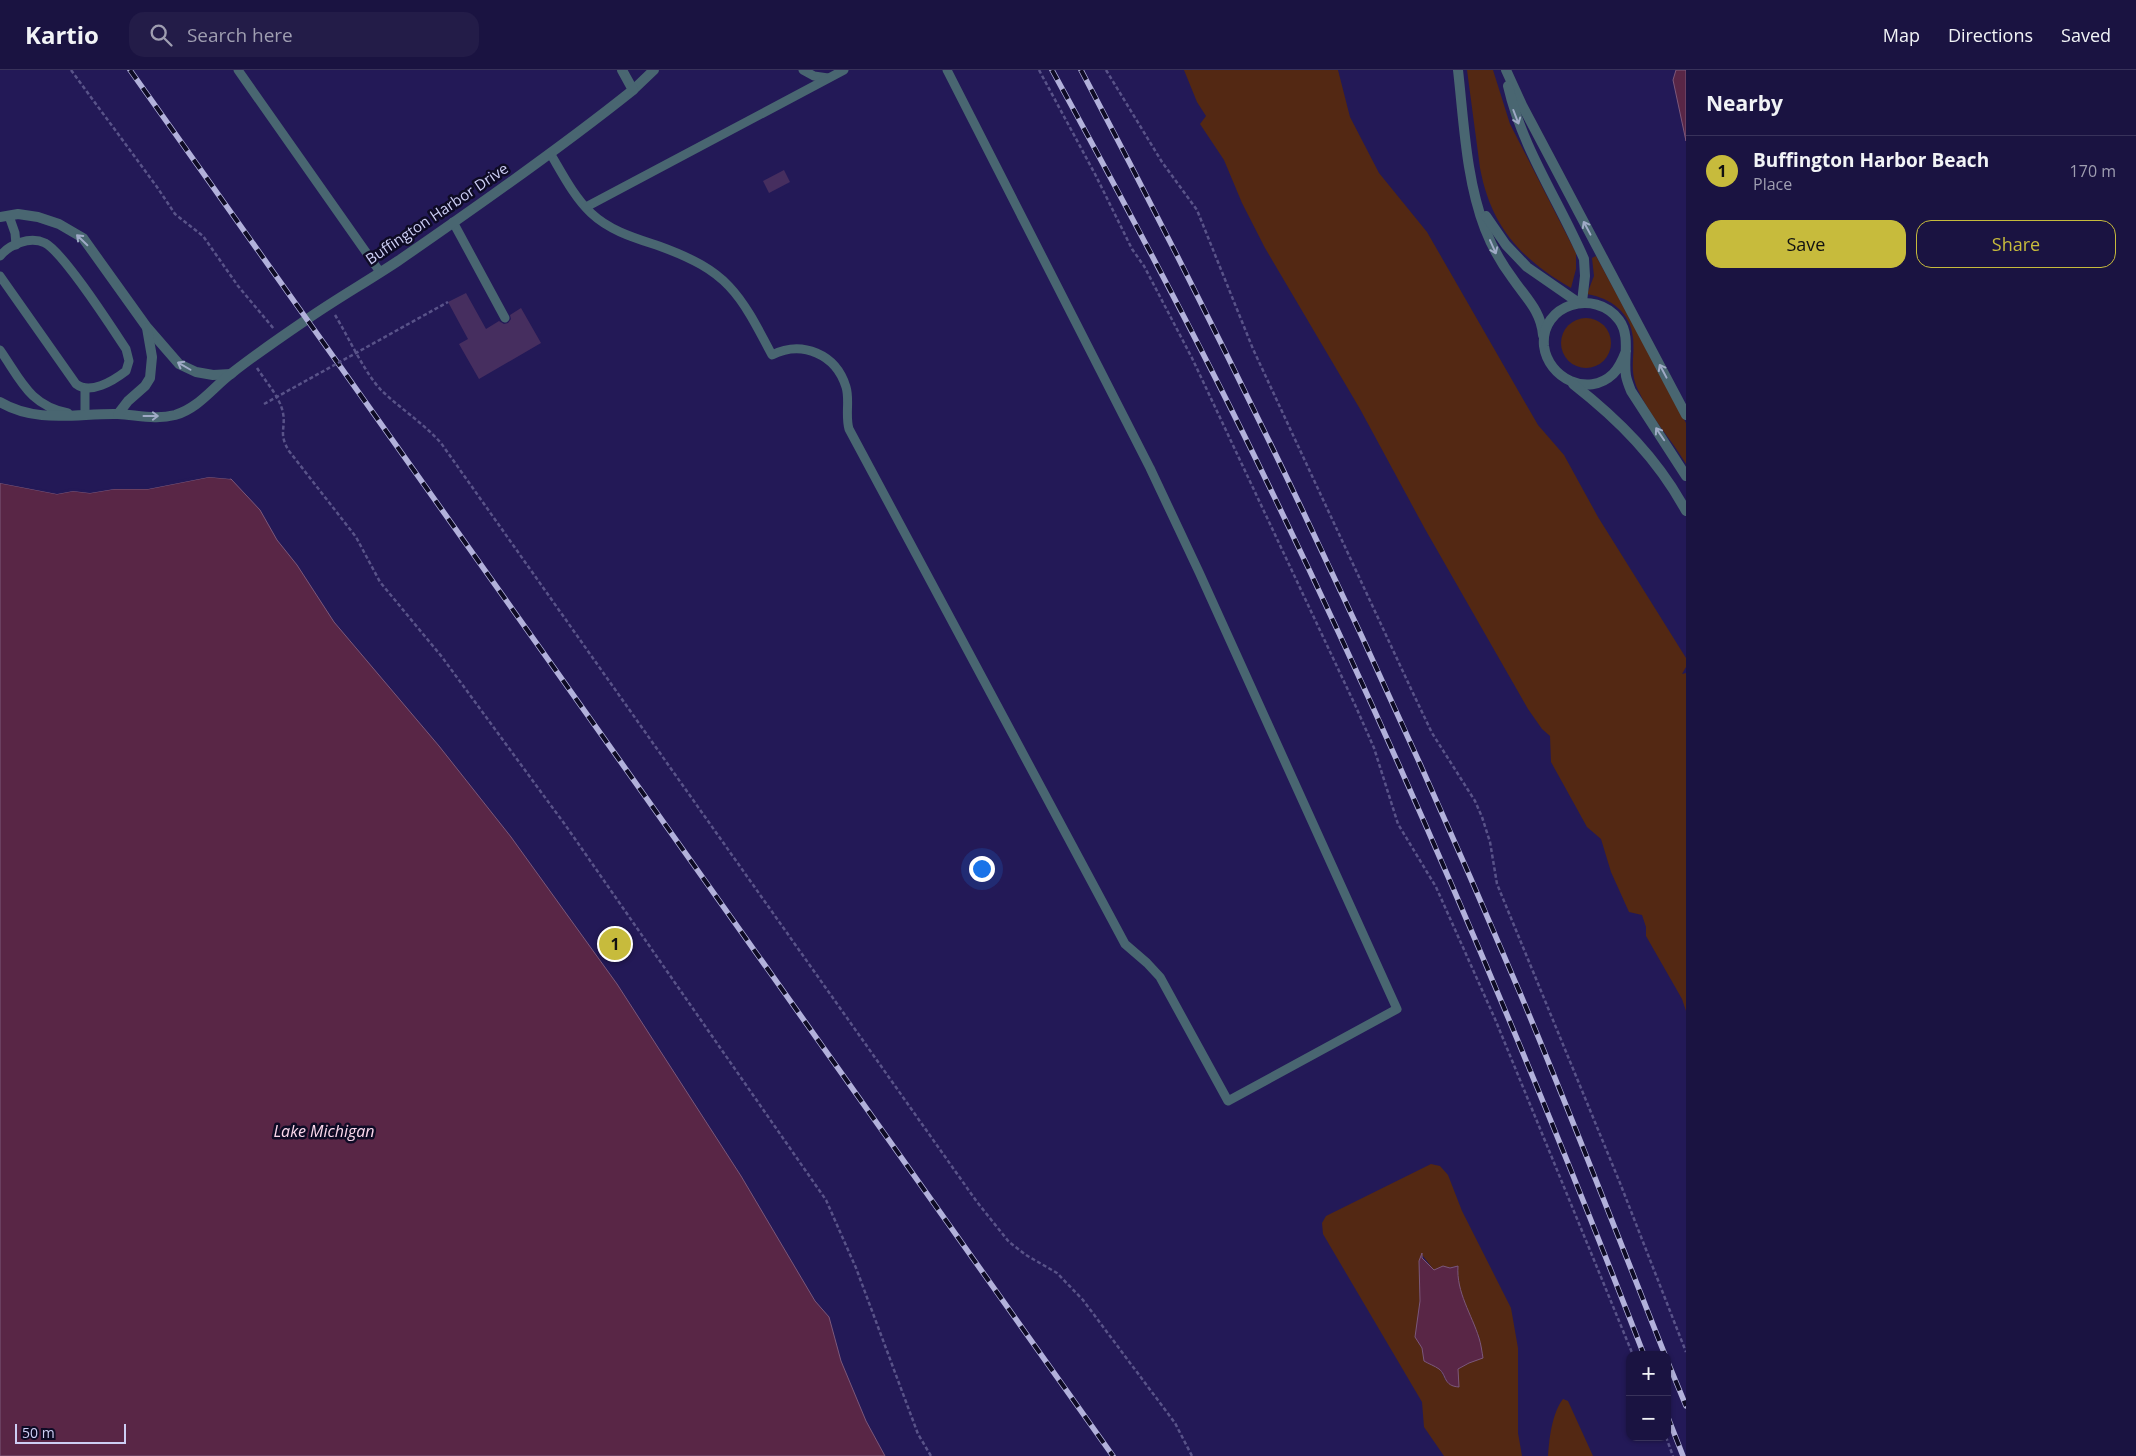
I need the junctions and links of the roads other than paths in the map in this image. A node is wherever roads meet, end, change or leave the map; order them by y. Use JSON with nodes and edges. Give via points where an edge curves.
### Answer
{"nodes":[{"id":1,"x":238,"y":70,"type":"edge"},
{"id":2,"x":622,"y":70,"type":"edge"},
{"id":3,"x":654,"y":70,"type":"edge"},
{"id":4,"x":803,"y":70,"type":"edge"},
{"id":5,"x":844,"y":70,"type":"edge"},
{"id":6,"x":946,"y":70,"type":"edge"},
{"id":7,"x":1458,"y":70,"type":"edge"},
{"id":8,"x":1505,"y":70,"type":"edge"},
{"id":9,"x":828,"y":78,"type":"junction"},
{"id":10,"x":633,"y":90,"type":"junction"},
{"id":11,"x":550,"y":153,"type":"junction"},
{"id":12,"x":1477,"y":201,"type":"junction"},
{"id":13,"x":586,"y":207,"type":"junction"},
{"id":14,"x":5,"y":216,"type":"edge"},
{"id":15,"x":453,"y":222,"type":"junction"},
{"id":16,"x":16,"y":245,"type":"junction"},
{"id":17,"x":0,"y":256,"type":"edge"},
{"id":18,"x":380,"y":272,"type":"junction"},
{"id":19,"x":0,"y":276,"type":"edge"},
{"id":20,"x":1580,"y":302,"type":"junction"},
{"id":21,"x":505,"y":318,"type":"dead end"},
{"id":22,"x":146,"y":326,"type":"junction"},
{"id":23,"x":1544,"y":341,"type":"junction"},
{"id":24,"x":0,"y":350,"type":"edge"},
{"id":25,"x":1626,"y":351,"type":"junction"},
{"id":26,"x":231,"y":374,"type":"junction"},
{"id":27,"x":1572,"y":382,"type":"junction"},
{"id":28,"x":85,"y":389,"type":"junction"},
{"id":29,"x":0,"y":402,"type":"edge"},
{"id":30,"x":118,"y":414,"type":"junction"},
{"id":31,"x":1686,"y":414,"type":"edge"},
{"id":32,"x":82,"y":415,"type":"junction"},
{"id":33,"x":1686,"y":476,"type":"edge"},
{"id":34,"x":1686,"y":511,"type":"edge"}],
"edges":[{"from":1,"to":18,"type":"lane"},
{"from":2,"to":10,"type":"street"},
{"from":3,"to":10,"type":"street","name":"Buffington Harbor Drive"},
{"from":4,"to":9,"type":"lane"},
{"from":5,"to":9,"type":"lane"},
{"from":6,"to":13,"type":"lane","via":[[1150,468],[1397,1009],[1228,1101],[1160,977],[1124,944],[849,429],[847,394],[840,373],[831,361],[804,349],[792,348],[772,355],[745,303],[720,276],[682,255],[619,232]]},
{"from":7,"to":12,"type":"street"},
{"from":8,"to":20,"type":"street","one_way":true,"via":[[1513,110],[1530,152],[1584,259],[1586,276]]},
{"from":31,"to":8,"type":"street","one_way":true},
{"from":9,"to":13,"type":"lane"},
{"from":10,"to":11,"type":"street","name":"Buffington Harbor Drive"},
{"from":11,"to":13,"type":"lane"},
{"from":11,"to":15,"type":"street","name":"Buffington Harbor Drive"},
{"from":12,"to":20,"type":"street","via":[[1490,224],[1527,267]]},
{"from":12,"to":23,"type":"street","one_way":true,"via":[[1495,252],[1537,311]]},
{"from":14,"to":16,"type":"lane","via":[[15,232]]},
{"from":22,"to":14,"type":"street","one_way":true,"via":[[83,238],[59,224],[38,217]]},
{"from":15,"to":18,"type":"street","name":"Buffington Harbor Drive"},
{"from":15,"to":21,"type":"lane"},
{"from":16,"to":17,"type":"lane"},
{"from":16,"to":28,"type":"lane","via":[[32,240],[52,248],[126,349],[129,361],[126,371]]},
{"from":18,"to":26,"type":"street","name":"Buffington Harbor Drive"},
{"from":19,"to":28,"type":"lane","via":[[76,384]]},
{"from":20,"to":23,"type":"street","via":[[1565,307],[1554,316]]},
{"from":20,"to":25,"type":"street","via":[[1610,310],[1626,336]]},
{"from":26,"to":22,"type":"street","one_way":true,"via":[[196,372],[179,364]]},
{"from":22,"to":30,"type":"street","via":[[152,357],[150,378]]},
{"from":23,"to":27,"type":"street","via":[[1545,354],[1551,366]]},
{"from":24,"to":32,"type":"lane","via":[[36,400],[49,408]]},
{"from":25,"to":27,"type":"street","via":[[1612,375],[1600,382]]},
{"from":33,"to":25,"type":"street","one_way":true,"via":[[1631,391],[1626,376]]},
{"from":30,"to":26,"type":"street","name":"Buffington Harbor Drive","one_way":true,"via":[[175,415],[211,394]]},
{"from":27,"to":34,"type":"street","via":[[1641,444]]},
{"from":28,"to":32,"type":"lane"},
{"from":29,"to":32,"type":"street","name":"Buffington Harbor Drive","via":[[27,413]]},
{"from":30,"to":32,"type":"street","name":"Buffington Harbor Drive"}]}
